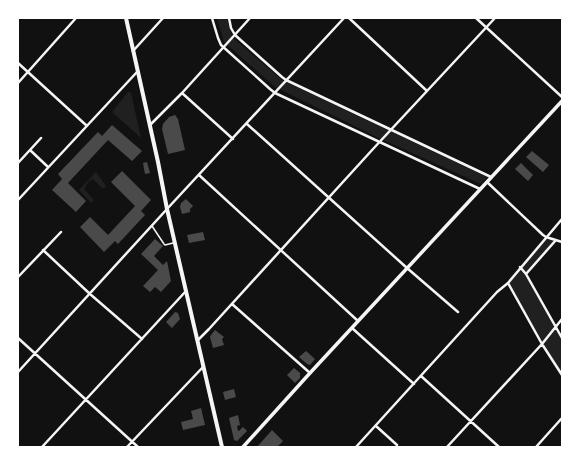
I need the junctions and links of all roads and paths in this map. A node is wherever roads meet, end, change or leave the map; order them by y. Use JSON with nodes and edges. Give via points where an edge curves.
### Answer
{"nodes":[{"id":1,"x":76,"y":18,"type":"edge"},
{"id":2,"x":126,"y":18,"type":"edge"},
{"id":3,"x":163,"y":18,"type":"edge"},
{"id":4,"x":212,"y":18,"type":"edge"},
{"id":5,"x":229,"y":18,"type":"edge"},
{"id":6,"x":250,"y":18,"type":"edge"},
{"id":7,"x":344,"y":18,"type":"edge"},
{"id":8,"x":349,"y":18,"type":"edge"},
{"id":9,"x":476,"y":18,"type":"edge"},
{"id":10,"x":495,"y":18,"type":"edge"},
{"id":11,"x":486,"y":28,"type":"junction"},
{"id":12,"x":235,"y":35,"type":"junction"},
{"id":13,"x":223,"y":48,"type":"junction"},
{"id":14,"x":133,"y":51,"type":"junction"},
{"id":15,"x":18,"y":63,"type":"edge"},
{"id":16,"x":28,"y":72,"type":"junction"},
{"id":17,"x":137,"y":72,"type":"junction"},
{"id":18,"x":286,"y":80,"type":"junction"},
{"id":19,"x":18,"y":83,"type":"edge"},
{"id":20,"x":427,"y":91,"type":"junction"},
{"id":21,"x":182,"y":93,"type":"junction"},
{"id":22,"x":275,"y":93,"type":"junction"},
{"id":23,"x":562,"y":97,"type":"edge"},
{"id":24,"x":562,"y":101,"type":"edge"},
{"id":25,"x":247,"y":124,"type":"junction"},
{"id":26,"x":150,"y":125,"type":"junction"},
{"id":27,"x":87,"y":126,"type":"junction"},
{"id":28,"x":391,"y":130,"type":"junction"},
{"id":29,"x":41,"y":138,"type":"dead end"},
{"id":30,"x":232,"y":139,"type":"junction"},
{"id":31,"x":380,"y":142,"type":"junction"},
{"id":32,"x":30,"y":150,"type":"junction"},
{"id":33,"x":18,"y":163,"type":"edge"},
{"id":34,"x":48,"y":167,"type":"junction"},
{"id":35,"x":199,"y":175,"type":"junction"},
{"id":36,"x":491,"y":177,"type":"junction"},
{"id":37,"x":487,"y":182,"type":"junction"},
{"id":38,"x":480,"y":189,"type":"junction"},
{"id":39,"x":328,"y":198,"type":"junction"},
{"id":40,"x":18,"y":200,"type":"edge"},
{"id":41,"x":167,"y":209,"type":"junction"},
{"id":42,"x":562,"y":219,"type":"edge"},
{"id":43,"x":152,"y":226,"type":"junction"},
{"id":44,"x":61,"y":232,"type":"dead end"},
{"id":45,"x":546,"y":237,"type":"junction"},
{"id":46,"x":556,"y":240,"type":"junction"},
{"id":47,"x":562,"y":242,"type":"edge"},
{"id":48,"x":175,"y":243,"type":"junction"},
{"id":49,"x":43,"y":250,"type":"junction"},
{"id":50,"x":280,"y":250,"type":"junction"},
{"id":51,"x":520,"y":267,"type":"junction"},
{"id":52,"x":407,"y":268,"type":"junction"},
{"id":53,"x":526,"y":274,"type":"junction"},
{"id":54,"x":18,"y":278,"type":"edge"},
{"id":55,"x":508,"y":282,"type":"junction"},
{"id":56,"x":186,"y":290,"type":"junction"},
{"id":57,"x":90,"y":294,"type":"junction"},
{"id":58,"x":232,"y":304,"type":"junction"},
{"id":59,"x":458,"y":312,"type":"dead end"},
{"id":60,"x":562,"y":319,"type":"edge"},
{"id":61,"x":358,"y":321,"type":"junction"},
{"id":62,"x":555,"y":327,"type":"junction"},
{"id":63,"x":352,"y":328,"type":"junction"},
{"id":64,"x":18,"y":338,"type":"edge"},
{"id":65,"x":562,"y":338,"type":"edge"},
{"id":66,"x":142,"y":339,"type":"junction"},
{"id":67,"x":197,"y":340,"type":"junction"},
{"id":68,"x":542,"y":344,"type":"junction"},
{"id":69,"x":35,"y":353,"type":"junction"},
{"id":70,"x":204,"y":366,"type":"junction"},
{"id":71,"x":18,"y":372,"type":"edge"},
{"id":72,"x":310,"y":373,"type":"junction"},
{"id":73,"x":562,"y":375,"type":"edge"},
{"id":74,"x":422,"y":376,"type":"junction"},
{"id":75,"x":414,"y":384,"type":"junction"},
{"id":76,"x":85,"y":399,"type":"junction"},
{"id":77,"x":562,"y":418,"type":"edge"},
{"id":78,"x":471,"y":421,"type":"junction"},
{"id":79,"x":376,"y":426,"type":"junction"},
{"id":80,"x":132,"y":442,"type":"junction"},
{"id":81,"x":397,"y":445,"type":"dead end"},
{"id":82,"x":42,"y":447,"type":"edge"},
{"id":83,"x":128,"y":447,"type":"edge"},
{"id":84,"x":138,"y":447,"type":"edge"},
{"id":85,"x":222,"y":447,"type":"edge"},
{"id":86,"x":243,"y":447,"type":"edge"},
{"id":87,"x":356,"y":447,"type":"edge"},
{"id":88,"x":447,"y":447,"type":"edge"},
{"id":89,"x":499,"y":447,"type":"edge"},
{"id":90,"x":536,"y":447,"type":"edge"}],
"edges":[{"from":1,"to":16,"type":"street"},
{"from":2,"to":14,"type":"main road"},
{"from":3,"to":14,"type":"street"},
{"from":4,"to":13,"type":"street"},
{"from":5,"to":12,"type":"street"},
{"from":6,"to":12,"type":"street"},
{"from":7,"to":18,"type":"street"},
{"from":8,"to":20,"type":"street"},
{"from":9,"to":11,"type":"street"},
{"from":10,"to":11,"type":"street"},
{"from":11,"to":20,"type":"street"},
{"from":11,"to":23,"type":"street"},
{"from":12,"to":13,"type":"street"},
{"from":12,"to":18,"type":"street"},
{"from":13,"to":21,"type":"street"},
{"from":13,"to":22,"type":"street"},
{"from":14,"to":17,"type":"main road"},
{"from":15,"to":16,"type":"street"},
{"from":16,"to":19,"type":"street"},
{"from":16,"to":27,"type":"street"},
{"from":17,"to":26,"type":"main road"},
{"from":17,"to":27,"type":"street"},
{"from":18,"to":22,"type":"street"},
{"from":18,"to":28,"type":"street"},
{"from":20,"to":28,"type":"street"},
{"from":21,"to":26,"type":"street"},
{"from":21,"to":30,"type":"street"},
{"from":22,"to":25,"type":"street"},
{"from":22,"to":31,"type":"street"},
{"from":24,"to":36,"type":"street"},
{"from":25,"to":30,"type":"street"},
{"from":25,"to":39,"type":"street"},
{"from":26,"to":41,"type":"main road"},
{"from":27,"to":34,"type":"street"},
{"from":28,"to":31,"type":"street"},
{"from":28,"to":36,"type":"street"},
{"from":29,"to":32,"type":"street"},
{"from":30,"to":35,"type":"street"},
{"from":31,"to":38,"type":"street"},
{"from":31,"to":39,"type":"street"},
{"from":32,"to":33,"type":"street"},
{"from":32,"to":34,"type":"street"},
{"from":34,"to":40,"type":"street"},
{"from":35,"to":41,"type":"street"},
{"from":35,"to":50,"type":"street"},
{"from":36,"to":37,"type":"street"},
{"from":37,"to":38,"type":"street"},
{"from":37,"to":45,"type":"street"},
{"from":38,"to":52,"type":"street"},
{"from":39,"to":50,"type":"street"},
{"from":39,"to":52,"type":"street"},
{"from":41,"to":43,"type":"street"},
{"from":41,"to":48,"type":"main road"},
{"from":42,"to":45,"type":"street"},
{"from":43,"to":48,"type":"lane","via":[[165,245]]},
{"from":43,"to":57,"type":"street"},
{"from":44,"to":49,"type":"street"},
{"from":45,"to":46,"type":"street"},
{"from":45,"to":51,"type":"street"},
{"from":46,"to":47,"type":"street"},
{"from":46,"to":53,"type":"street"},
{"from":48,"to":56,"type":"main road"},
{"from":49,"to":54,"type":"street"},
{"from":49,"to":57,"type":"street"},
{"from":50,"to":58,"type":"street"},
{"from":50,"to":61,"type":"street"},
{"from":51,"to":53,"type":"street"},
{"from":51,"to":55,"type":"street"},
{"from":52,"to":59,"type":"street"},
{"from":52,"to":61,"type":"street"},
{"from":53,"to":62,"type":"street"},
{"from":55,"to":68,"type":"street"},
{"from":55,"to":74,"type":"street"},
{"from":56,"to":66,"type":"street"},
{"from":56,"to":67,"type":"main road"},
{"from":57,"to":66,"type":"street"},
{"from":57,"to":69,"type":"street"},
{"from":58,"to":67,"type":"street"},
{"from":58,"to":72,"type":"street"},
{"from":60,"to":62,"type":"street"},
{"from":61,"to":63,"type":"street"},
{"from":62,"to":65,"type":"street"},
{"from":62,"to":68,"type":"street"},
{"from":63,"to":72,"type":"street"},
{"from":63,"to":75,"type":"street"},
{"from":64,"to":69,"type":"street"},
{"from":66,"to":76,"type":"street"},
{"from":67,"to":70,"type":"main road"},
{"from":68,"to":73,"type":"street"},
{"from":68,"to":78,"type":"street"},
{"from":69,"to":71,"type":"street"},
{"from":69,"to":76,"type":"street"},
{"from":70,"to":80,"type":"street"},
{"from":70,"to":85,"type":"main road"},
{"from":72,"to":86,"type":"street"},
{"from":74,"to":75,"type":"street"},
{"from":74,"to":78,"type":"street"},
{"from":75,"to":79,"type":"street"},
{"from":76,"to":80,"type":"street"},
{"from":76,"to":82,"type":"street"},
{"from":77,"to":90,"type":"street"},
{"from":78,"to":88,"type":"street"},
{"from":78,"to":89,"type":"street"},
{"from":79,"to":81,"type":"street"},
{"from":79,"to":87,"type":"street"},
{"from":80,"to":83,"type":"street"},
{"from":80,"to":84,"type":"street"}]}
